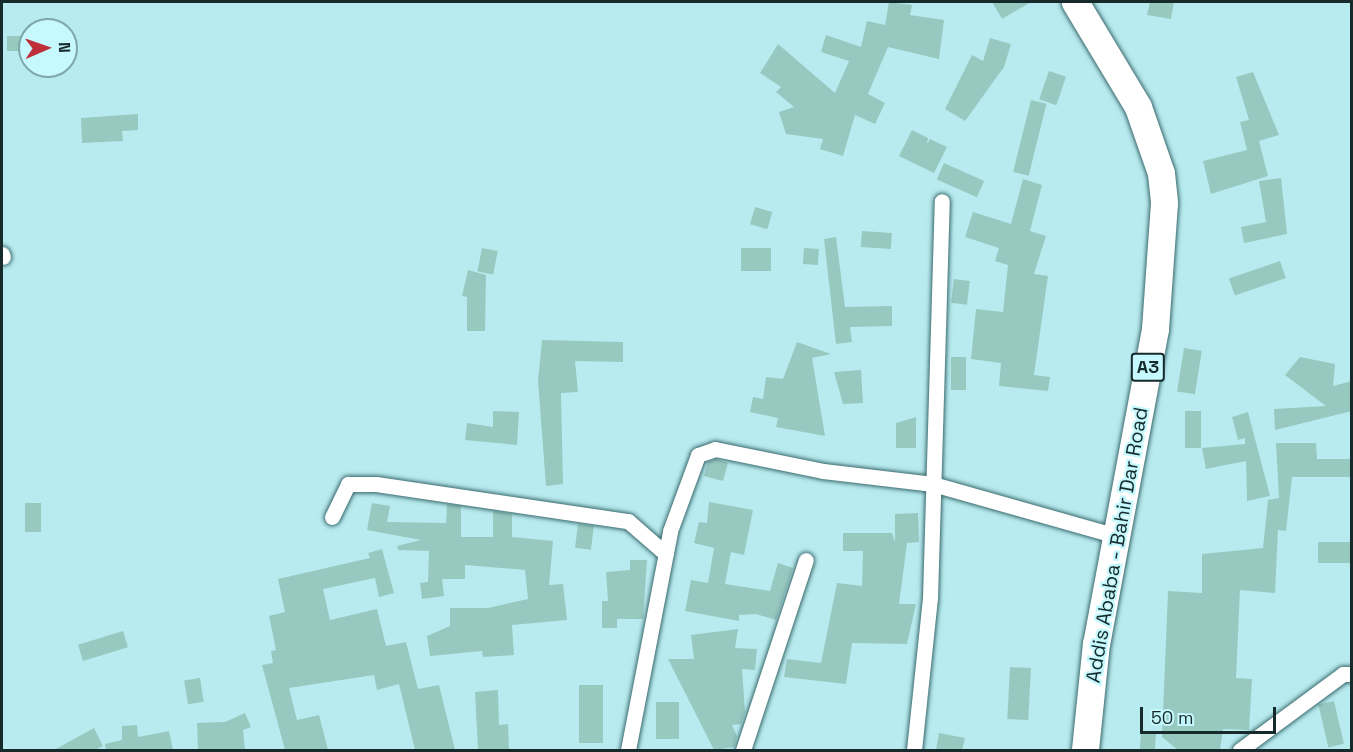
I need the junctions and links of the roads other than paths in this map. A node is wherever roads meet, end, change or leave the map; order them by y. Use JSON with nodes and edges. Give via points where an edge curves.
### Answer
{"nodes":[{"id":1,"x":1075,"y":2,"type":"edge"},
{"id":2,"x":942,"y":201,"type":"dead end"},
{"id":3,"x":933,"y":484,"type":"junction"},
{"id":4,"x":332,"y":517,"type":"dead end"},
{"id":5,"x":1117,"y":536,"type":"junction"},
{"id":6,"x":666,"y":554,"type":"junction"},
{"id":7,"x":806,"y":560,"type":"dead end"},
{"id":8,"x":1349,"y":671,"type":"edge"},
{"id":9,"x":1252,"y":748,"type":"edge"},
{"id":10,"x":628,"y":750,"type":"edge"},
{"id":11,"x":743,"y":750,"type":"edge"},
{"id":12,"x":914,"y":750,"type":"edge"},
{"id":13,"x":1085,"y":750,"type":"edge"}],
"edges":[{"from":1,"to":5,"type":"highway","name":"Addis Ababa - Bahir Dar Road","number":"A3","via":[[1138,106],[1161,173],[1164,203],[1155,329]]},
{"from":2,"to":3,"type":"street"},
{"from":3,"to":5,"type":"street"},
{"from":3,"to":6,"type":"street","via":[[823,471],[715,449],[698,455]]},
{"from":3,"to":12,"type":"street","via":[[930,598]]},
{"from":4,"to":6,"type":"street","via":[[348,484],[375,484],[628,521]]},
{"from":5,"to":13,"type":"highway","name":"Addis Ababa - Bahir Dar Road","number":"A3","via":[[1096,643]]},
{"from":6,"to":10,"type":"street"},
{"from":7,"to":11,"type":"street"},
{"from":8,"to":9,"type":"street"}]}
